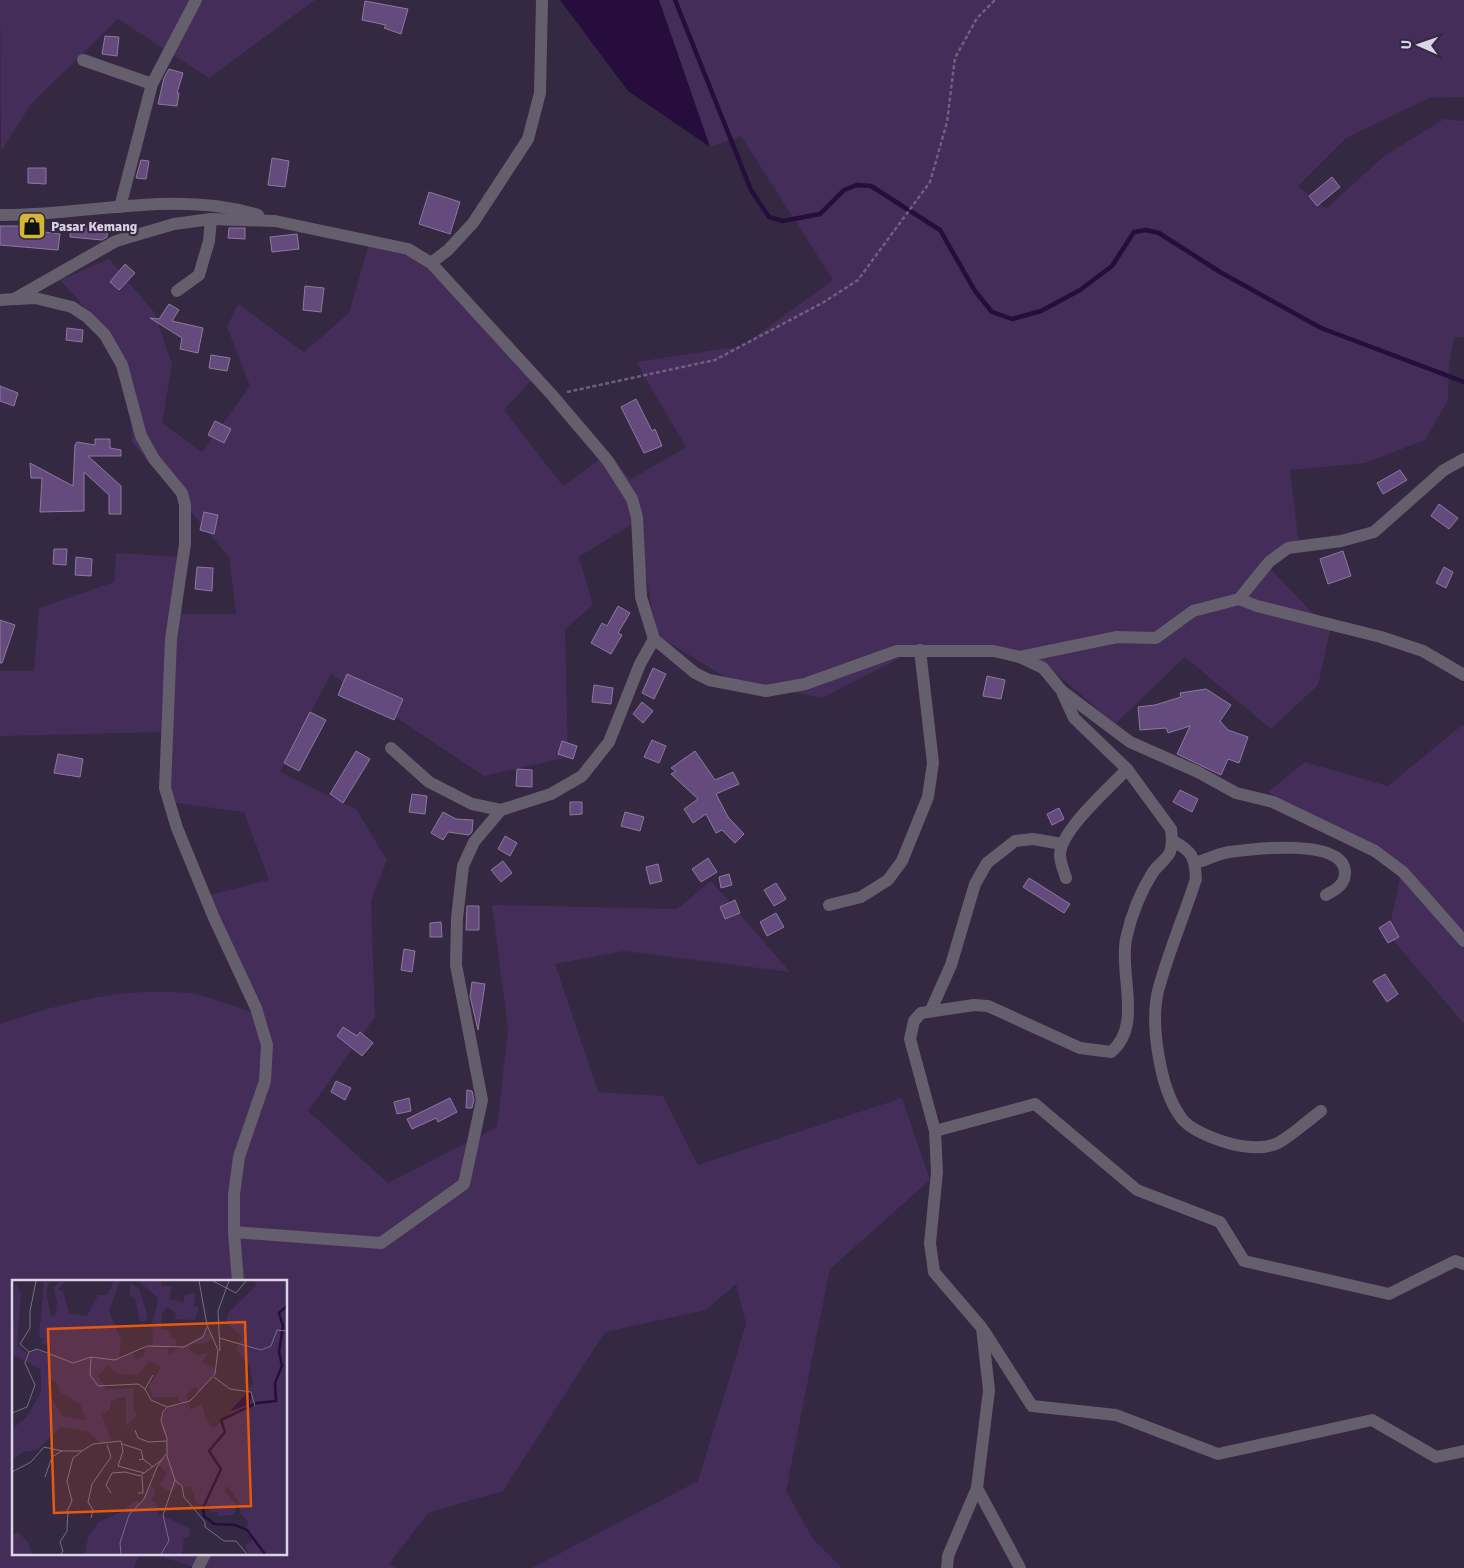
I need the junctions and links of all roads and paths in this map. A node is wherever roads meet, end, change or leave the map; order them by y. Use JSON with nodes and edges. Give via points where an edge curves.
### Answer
{"nodes":[{"id":1,"x":196,"y":0,"type":"edge"},
{"id":2,"x":542,"y":0,"type":"edge"},
{"id":3,"x":995,"y":0,"type":"edge"},
{"id":4,"x":84,"y":60,"type":"dead end"},
{"id":5,"x":152,"y":84,"type":"junction"},
{"id":6,"x":120,"y":207,"type":"junction"},
{"id":7,"x":0,"y":215,"type":"edge"},
{"id":8,"x":211,"y":218,"type":"junction"},
{"id":9,"x":275,"y":220,"type":"junction"},
{"id":10,"x":430,"y":263,"type":"junction"},
{"id":11,"x":177,"y":291,"type":"dead end"},
{"id":12,"x":14,"y":299,"type":"junction"},
{"id":13,"x":0,"y":300,"type":"edge"},
{"id":14,"x":552,"y":395,"type":"junction"},
{"id":15,"x":1464,"y":459,"type":"edge"},
{"id":16,"x":1239,"y":599,"type":"junction"},
{"id":17,"x":654,"y":639,"type":"junction"},
{"id":18,"x":920,"y":650,"type":"junction"},
{"id":19,"x":1020,"y":657,"type":"junction"},
{"id":20,"x":1464,"y":675,"type":"edge"},
{"id":21,"x":1062,"y":691,"type":"junction"},
{"id":22,"x":391,"y":748,"type":"dead end"},
{"id":23,"x":1127,"y":768,"type":"junction"},
{"id":24,"x":501,"y":810,"type":"junction"},
{"id":25,"x":1173,"y":841,"type":"junction"},
{"id":26,"x":1062,"y":844,"type":"junction"},
{"id":27,"x":1195,"y":863,"type":"junction"},
{"id":28,"x":1066,"y":878,"type":"dead end"},
{"id":29,"x":1326,"y":895,"type":"dead end"},
{"id":30,"x":829,"y":906,"type":"dead end"},
{"id":31,"x":1464,"y":941,"type":"edge"},
{"id":32,"x":931,"y":1010,"type":"junction"},
{"id":33,"x":1321,"y":1111,"type":"dead end"},
{"id":34,"x":935,"y":1131,"type":"junction"},
{"id":35,"x":234,"y":1232,"type":"junction"},
{"id":36,"x":1464,"y":1264,"type":"edge"},
{"id":37,"x":238,"y":1280,"type":"edge"},
{"id":38,"x":982,"y":1328,"type":"junction"},
{"id":39,"x":1464,"y":1451,"type":"edge"},
{"id":40,"x":977,"y":1488,"type":"junction"},
{"id":41,"x":204,"y":1556,"type":"edge"},
{"id":42,"x":198,"y":1568,"type":"edge"},
{"id":43,"x":946,"y":1568,"type":"edge"},
{"id":44,"x":1020,"y":1568,"type":"edge"}],
"edges":[{"from":1,"to":5,"type":"street"},
{"from":2,"to":10,"type":"street","via":[[540,93],[528,140],[473,223],[448,250]]},
{"from":3,"to":14,"type":"path","via":[[977,18],[955,58],[944,130],[930,182],[858,280],[824,302],[715,360]]},
{"from":4,"to":5,"type":"street"},
{"from":5,"to":6,"type":"street"},
{"from":6,"to":7,"type":"street","via":[[38,216]]},
{"from":6,"to":9,"type":"street","via":[[203,204],[224,206]]},
{"from":8,"to":9,"type":"street"},
{"from":8,"to":11,"type":"street","via":[[209,242],[199,275]]},
{"from":8,"to":12,"type":"street","via":[[174,224],[116,241]]},
{"from":9,"to":10,"type":"street","via":[[408,249]]},
{"from":10,"to":14,"type":"street"},
{"from":12,"to":13,"type":"street"},
{"from":12,"to":35,"type":"street","via":[[35,298],[72,307],[105,335],[122,365],[141,436],[154,459],[182,492],[185,544],[171,639],[165,788],[177,828],[256,1008],[267,1045],[265,1081],[240,1157],[234,1194]]},
{"from":14,"to":17,"type":"street","via":[[608,461],[632,499],[637,517],[641,597]]},
{"from":15,"to":16,"type":"street","via":[[1444,470],[1374,532],[1341,541],[1288,548],[1269,562]]},
{"from":16,"to":19,"type":"street","via":[[1192,611],[1156,638],[1118,637]]},
{"from":16,"to":20,"type":"street","via":[[1415,648]]},
{"from":17,"to":18,"type":"street","via":[[694,673],[709,680],[766,691],[805,684],[897,651]]},
{"from":17,"to":24,"type":"street","via":[[640,664],[609,742],[592,766],[582,776],[551,794]]},
{"from":18,"to":19,"type":"street","via":[[994,650]]},
{"from":18,"to":30,"type":"street","via":[[933,764],[925,805],[902,860],[888,880],[861,897]]},
{"from":19,"to":21,"type":"street","via":[[1042,668]]},
{"from":21,"to":23,"type":"street","via":[[1074,718]]},
{"from":21,"to":31,"type":"street","via":[[1130,742],[1236,793],[1273,802],[1375,851],[1403,872]]},
{"from":22,"to":24,"type":"street","via":[[429,782],[472,804]]},
{"from":23,"to":25,"type":"street","via":[[1171,829]]},
{"from":23,"to":26,"type":"street","via":[[1080,817]]},
{"from":24,"to":35,"type":"street","via":[[474,842],[464,866],[457,918],[456,965],[482,1100],[464,1184],[381,1243]]},
{"from":25,"to":27,"type":"street","via":[[1188,849]]},
{"from":25,"to":32,"type":"street","via":[[1170,853],[1153,872],[1137,904],[1126,940],[1124,962],[1128,1015],[1124,1034],[1111,1052],[1080,1048],[988,1006]]},
{"from":26,"to":28,"type":"street","via":[[1060,855]]},
{"from":26,"to":32,"type":"street","via":[[1033,839],[1015,841],[987,864],[975,884],[951,965]]},
{"from":27,"to":29,"type":"street","via":[[1226,852],[1288,847],[1330,853],[1340,860],[1345,870],[1344,880],[1338,888]]},
{"from":27,"to":33,"type":"street","via":[[1196,878],[1158,992],[1160,1066],[1167,1094],[1181,1118],[1201,1133],[1227,1144],[1256,1147],[1277,1143]]},
{"from":32,"to":34,"type":"street","via":[[921,1013],[914,1021],[910,1039]]},
{"from":34,"to":36,"type":"street","via":[[1035,1104],[1137,1190],[1220,1222],[1244,1261],[1389,1294],[1455,1262]]},
{"from":34,"to":38,"type":"street","via":[[936,1172],[930,1243],[934,1272]]},
{"from":35,"to":37,"type":"street"},
{"from":38,"to":39,"type":"street","via":[[1032,1406],[1116,1415],[1218,1454],[1372,1420],[1436,1456]]},
{"from":38,"to":40,"type":"street","via":[[989,1390]]},
{"from":40,"to":43,"type":"street"},
{"from":40,"to":44,"type":"street"},
{"from":41,"to":42,"type":"street"}]}
